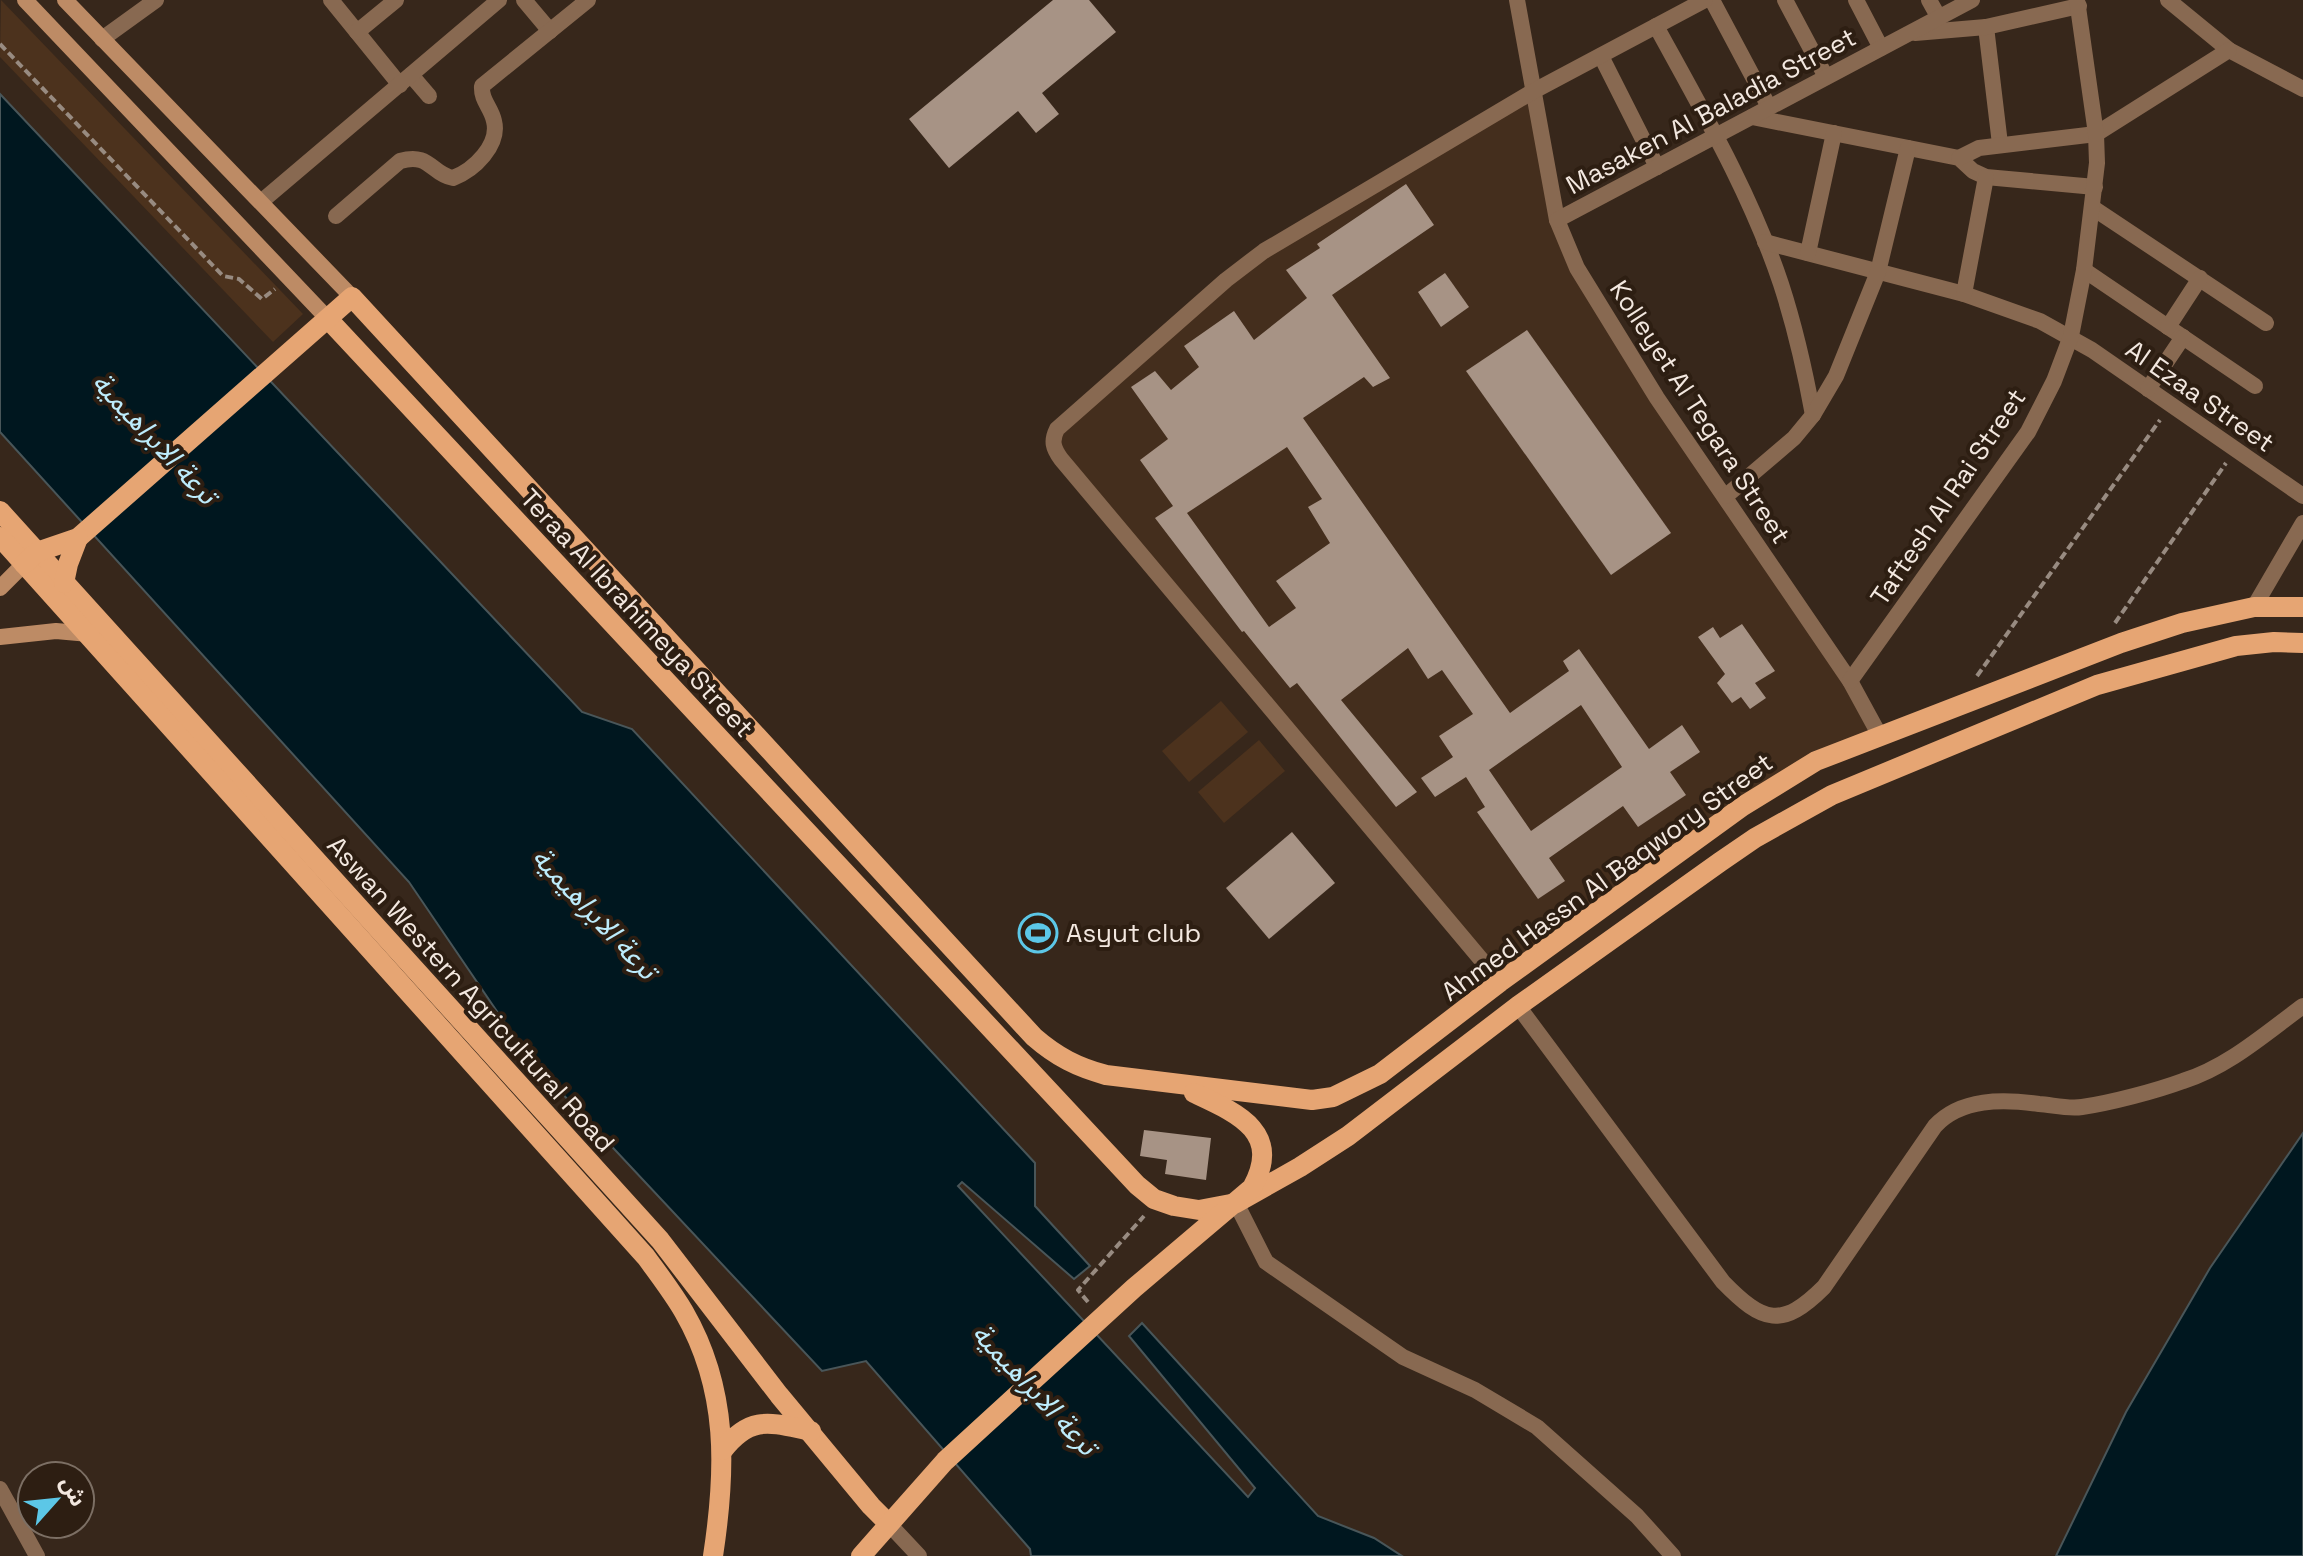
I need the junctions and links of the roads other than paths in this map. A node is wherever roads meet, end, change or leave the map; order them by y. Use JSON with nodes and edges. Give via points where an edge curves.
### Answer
{"nodes":[{"id":1,"x":25,"y":0,"type":"edge"},
{"id":2,"x":65,"y":0,"type":"edge"},
{"id":3,"x":156,"y":0,"type":"edge"},
{"id":4,"x":331,"y":0,"type":"edge"},
{"id":5,"x":396,"y":0,"type":"edge"},
{"id":6,"x":499,"y":0,"type":"edge"},
{"id":7,"x":524,"y":0,"type":"edge"},
{"id":8,"x":588,"y":0,"type":"edge"},
{"id":9,"x":1517,"y":0,"type":"edge"},
{"id":10,"x":1705,"y":0,"type":"edge"},
{"id":11,"x":1712,"y":0,"type":"edge"},
{"id":12,"x":1785,"y":0,"type":"edge"},
{"id":13,"x":1856,"y":0,"type":"edge"},
{"id":14,"x":1929,"y":0,"type":"edge"},
{"id":15,"x":1972,"y":0,"type":"edge"},
{"id":16,"x":2168,"y":0,"type":"edge"},
{"id":17,"x":2078,"y":3,"type":"edge"},
{"id":18,"x":1939,"y":18,"type":"junction"},
{"id":19,"x":1656,"y":26,"type":"junction"},
{"id":20,"x":1986,"y":27,"type":"junction"},
{"id":21,"x":550,"y":31,"type":"junction"},
{"id":22,"x":357,"y":32,"type":"junction"},
{"id":23,"x":1909,"y":33,"type":"junction"},
{"id":24,"x":102,"y":39,"type":"junction"},
{"id":25,"x":1881,"y":48,"type":"junction"},
{"id":26,"x":2229,"y":50,"type":"junction"},
{"id":27,"x":1601,"y":56,"type":"junction"},
{"id":28,"x":1826,"y":77,"type":"junction"},
{"id":29,"x":405,"y":80,"type":"junction"},
{"id":30,"x":2302,"y":87,"type":"edge"},
{"id":31,"x":1532,"y":92,"type":"junction"},
{"id":32,"x":429,"y":96,"type":"dead end"},
{"id":33,"x":161,"y":102,"type":"junction"},
{"id":34,"x":1769,"y":107,"type":"junction"},
{"id":35,"x":1752,"y":117,"type":"junction"},
{"id":36,"x":140,"y":124,"type":"junction"},
{"id":37,"x":1834,"y":133,"type":"junction"},
{"id":38,"x":2096,"y":134,"type":"junction"},
{"id":39,"x":1716,"y":135,"type":"junction"},
{"id":40,"x":2000,"y":144,"type":"junction"},
{"id":41,"x":1908,"y":148,"type":"junction"},
{"id":42,"x":1959,"y":158,"type":"junction"},
{"id":43,"x":1657,"y":167,"type":"junction"},
{"id":44,"x":1986,"y":177,"type":"junction"},
{"id":45,"x":2095,"y":187,"type":"junction"},
{"id":46,"x":262,"y":201,"type":"junction"},
{"id":47,"x":2093,"y":208,"type":"junction"},
{"id":48,"x":336,"y":216,"type":"dead end"},
{"id":49,"x":1557,"y":220,"type":"junction"},
{"id":50,"x":1765,"y":242,"type":"junction"},
{"id":51,"x":1808,"y":253,"type":"junction"},
{"id":52,"x":2084,"y":270,"type":"junction"},
{"id":53,"x":1878,"y":272,"type":"junction"},
{"id":54,"x":2200,"y":278,"type":"junction"},
{"id":55,"x":1964,"y":294,"type":"junction"},
{"id":56,"x":352,"y":297,"type":"junction"},
{"id":57,"x":328,"y":319,"type":"junction"},
{"id":58,"x":2266,"y":323,"type":"dead end"},
{"id":59,"x":2168,"y":327,"type":"junction"},
{"id":60,"x":2071,"y":336,"type":"junction"},
{"id":61,"x":2183,"y":337,"type":"junction"},
{"id":62,"x":2255,"y":386,"type":"dead end"},
{"id":63,"x":2148,"y":389,"type":"junction"},
{"id":64,"x":1813,"y":415,"type":"junction"},
{"id":65,"x":1726,"y":496,"type":"junction"},
{"id":66,"x":2303,"y":496,"type":"edge"},
{"id":67,"x":0,"y":511,"type":"edge"},
{"id":68,"x":2303,"y":523,"type":"edge"},
{"id":69,"x":0,"y":537,"type":"edge"},
{"id":70,"x":78,"y":538,"type":"junction"},
{"id":71,"x":30,"y":558,"type":"junction"},
{"id":72,"x":64,"y":583,"type":"junction"},
{"id":73,"x":0,"y":588,"type":"edge"},
{"id":74,"x":2254,"y":607,"type":"junction"},
{"id":75,"x":2303,"y":607,"type":"edge"},
{"id":76,"x":89,"y":634,"type":"junction"},
{"id":77,"x":0,"y":637,"type":"edge"},
{"id":78,"x":2303,"y":643,"type":"edge"},
{"id":79,"x":1850,"y":681,"type":"junction"},
{"id":80,"x":1880,"y":736,"type":"junction"},
{"id":81,"x":1816,"y":761,"type":"junction"},
{"id":82,"x":1832,"y":795,"type":"junction"},
{"id":83,"x":820,"y":806,"type":"junction"},
{"id":84,"x":801,"y":826,"type":"junction"},
{"id":85,"x":1500,"y":982,"type":"junction"},
{"id":86,"x":1518,"y":1006,"type":"junction"},
{"id":87,"x":2303,"y":1006,"type":"edge"},
{"id":88,"x":1174,"y":1084,"type":"junction"},
{"id":89,"x":1236,"y":1203,"type":"junction"},
{"id":90,"x":811,"y":1431,"type":"junction"},
{"id":91,"x":723,"y":1450,"type":"junction"},
{"id":92,"x":0,"y":1489,"type":"edge"},
{"id":93,"x":889,"y":1524,"type":"junction"},
{"id":94,"x":716,"y":1553,"type":"edge"},
{"id":95,"x":857,"y":1555,"type":"edge"},
{"id":96,"x":37,"y":1556,"type":"edge"},
{"id":97,"x":919,"y":1556,"type":"edge"},
{"id":98,"x":1673,"y":1556,"type":"edge"}],
"edges":[{"from":1,"to":36,"type":"main road","name":"Teraa Al Ibrahimeya Street"},
{"from":2,"to":24,"type":"main road","name":"Teraa Al Ibrahimeya Street"},
{"from":3,"to":24,"type":"street"},
{"from":4,"to":22,"type":"street"},
{"from":5,"to":22,"type":"street"},
{"from":6,"to":29,"type":"street"},
{"from":7,"to":21,"type":"street"},
{"from":8,"to":21,"type":"street"},
{"from":9,"to":31,"type":"street","name":"Kolleyet Al Tegara Street"},
{"from":10,"to":19,"type":"street"},
{"from":11,"to":34,"type":"street"},
{"from":12,"to":28,"type":"street"},
{"from":13,"to":25,"type":"street"},
{"from":14,"to":18,"type":"street"},
{"from":15,"to":18,"type":"street","name":"Masaken Al Baladia Street"},
{"from":16,"to":26,"type":"street"},
{"from":17,"to":20,"type":"street"},
{"from":17,"to":38,"type":"street","name":"Taftesh Al Rai Street"},
{"from":18,"to":23,"type":"street","name":"Masaken Al Baladia Street"},
{"from":19,"to":27,"type":"street"},
{"from":19,"to":39,"type":"street"},
{"from":20,"to":23,"type":"street"},
{"from":20,"to":40,"type":"street"},
{"from":21,"to":48,"type":"street","via":[[482,86],[496,132],[482,157],[453,178],[417,158],[400,161]]},
{"from":22,"to":29,"type":"street"},
{"from":23,"to":25,"type":"street","name":"Masaken Al Baladia Street"},
{"from":24,"to":33,"type":"main road","name":"Teraa Al Ibrahimeya Street"},
{"from":25,"to":28,"type":"street","name":"Masaken Al Baladia Street"},
{"from":26,"to":30,"type":"street"},
{"from":26,"to":38,"type":"street"},
{"from":27,"to":31,"type":"street"},
{"from":27,"to":43,"type":"street"},
{"from":28,"to":34,"type":"street","name":"Masaken Al Baladia Street"},
{"from":29,"to":32,"type":"street"},
{"from":29,"to":46,"type":"street"},
{"from":31,"to":49,"type":"street","name":"Kolleyet Al Tegara Street"},
{"from":31,"to":85,"type":"street","via":[[1264,251],[1052,438],[1061,459]]},
{"from":33,"to":36,"type":"main road"},
{"from":33,"to":46,"type":"main road","name":"Teraa Al Ibrahimeya Street"},
{"from":34,"to":35,"type":"street","name":"Masaken Al Baladia Street"},
{"from":35,"to":37,"type":"street"},
{"from":35,"to":39,"type":"street","name":"Masaken Al Baladia Street"},
{"from":36,"to":57,"type":"main road","name":"Teraa Al Ibrahimeya Street"},
{"from":37,"to":41,"type":"street"},
{"from":37,"to":51,"type":"street"},
{"from":38,"to":40,"type":"street"},
{"from":38,"to":45,"type":"street","name":"Taftesh Al Rai Street"},
{"from":39,"to":43,"type":"street","name":"Masaken Al Baladia Street"},
{"from":39,"to":50,"type":"street"},
{"from":40,"to":42,"type":"street"},
{"from":41,"to":42,"type":"street"},
{"from":41,"to":53,"type":"street"},
{"from":42,"to":44,"type":"street"},
{"from":43,"to":49,"type":"street","name":"Masaken Al Baladia Street"},
{"from":44,"to":45,"type":"street"},
{"from":44,"to":55,"type":"street"},
{"from":45,"to":47,"type":"street","name":"Taftesh Al Rai Street"},
{"from":46,"to":56,"type":"main road","name":"Teraa Al Ibrahimeya Street"},
{"from":47,"to":52,"type":"street","name":"Taftesh Al Rai Street"},
{"from":47,"to":54,"type":"street"},
{"from":49,"to":65,"type":"street","name":"Kolleyet Al Tegara Street","via":[[1602,309]]},
{"from":50,"to":51,"type":"street","name":"Al Ezaa Street"},
{"from":50,"to":64,"type":"street","via":[[1794,327]]},
{"from":51,"to":53,"type":"street","name":"Al Ezaa Street"},
{"from":52,"to":59,"type":"street"},
{"from":52,"to":60,"type":"street","name":"Taftesh Al Rai Street"},
{"from":53,"to":55,"type":"street","name":"Al Ezaa Street"},
{"from":53,"to":64,"type":"street","via":[[1836,376]]},
{"from":54,"to":58,"type":"street"},
{"from":54,"to":59,"type":"street"},
{"from":55,"to":60,"type":"street","name":"Al Ezaa Street"},
{"from":56,"to":57,"type":"main road"},
{"from":56,"to":83,"type":"main road","name":"Teraa Al Ibrahimeya Street"},
{"from":57,"to":70,"type":"main road"},
{"from":57,"to":84,"type":"main road","name":"Teraa Al Ibrahimeya Street"},
{"from":59,"to":61,"type":"street"},
{"from":60,"to":63,"type":"street","name":"Al Ezaa Street"},
{"from":60,"to":79,"type":"street","name":"Taftesh Al Rai Street","via":[[2028,432]]},
{"from":61,"to":62,"type":"street"},
{"from":61,"to":63,"type":"street"},
{"from":63,"to":66,"type":"street","name":"Al Ezaa Street"},
{"from":64,"to":65,"type":"street"},
{"from":65,"to":79,"type":"street","name":"Kolleyet Al Tegara Street"},
{"from":67,"to":71,"type":"main road","name":"Aswan Western Agricultural Road"},
{"from":68,"to":74,"type":"street"},
{"from":69,"to":71,"type":"main road","name":"Aswan Western Agricultural Road"},
{"from":70,"to":71,"type":"main road"},
{"from":70,"to":72,"type":"main road"},
{"from":71,"to":72,"type":"main road","name":"Aswan Western Agricultural Road"},
{"from":71,"to":73,"type":"main road"},
{"from":71,"to":76,"type":"main road","name":"Aswan Western Agricultural Road"},
{"from":72,"to":90,"type":"main road","name":"Aswan Western Agricultural Road","via":[[660,1240]]},
{"from":74,"to":75,"type":"main road","name":"Ahmed Hassn Al Baqwory Street"},
{"from":74,"to":80,"type":"main road","name":"Ahmed Hassn Al Baqwory Street","via":[[2182,623]]},
{"from":76,"to":77,"type":"main road","via":[[56,631]]},
{"from":76,"to":91,"type":"main road","name":"Aswan Western Agricultural Road","via":[[646,1257],[698,1339],[719,1406]]},
{"from":78,"to":82,"type":"main road","name":"Ahmed Hassn Al Baqwory Street","via":[[2236,646],[2097,685]]},
{"from":79,"to":80,"type":"street","name":"Kolleyet Al Tegara Street"},
{"from":80,"to":81,"type":"main road","name":"Ahmed Hassn Al Baqwory Street"},
{"from":81,"to":82,"type":"main road"},
{"from":81,"to":85,"type":"main road","name":"Ahmed Hassn Al Baqwory Street","via":[[1743,806]]},
{"from":82,"to":86,"type":"main road","name":"Ahmed Hassn Al Baqwory Street","via":[[1720,862]]},
{"from":83,"to":84,"type":"main road"},
{"from":83,"to":88,"type":"main road","name":"Teraa Al Ibrahimeya Street","via":[[1056,1056],[1106,1075]]},
{"from":84,"to":89,"type":"main road","name":"Teraa Al Ibrahimeya Street","via":[[1137,1185],[1159,1201],[1199,1210]]},
{"from":85,"to":88,"type":"main road","name":"Ahmed Hassn Al Baqwory Street","via":[[1380,1074],[1333,1097],[1291,1099]]},
{"from":86,"to":87,"type":"street","via":[[1723,1282],[1763,1315],[1785,1316],[1824,1287],[1945,1115],[1971,1104],[2000,1102],[2080,1107],[2184,1081],[2248,1047]]},
{"from":86,"to":89,"type":"main road","name":"Ahmed Hassn Al Baqwory Street","via":[[1348,1136]]},
{"from":88,"to":89,"type":"main road","via":[[1235,1112],[1258,1138],[1261,1172]]},
{"from":89,"to":93,"type":"main road","via":[[1134,1288],[945,1461]]},
{"from":89,"to":98,"type":"street","via":[[1266,1262],[1403,1357],[1475,1390],[1537,1427],[1637,1516]]},
{"from":90,"to":91,"type":"main road","via":[[755,1424],[736,1432]]},
{"from":90,"to":93,"type":"main road","name":"Aswan Western Agricultural Road"},
{"from":91,"to":94,"type":"main road","name":"Aswan Western Agricultural Road"},
{"from":92,"to":96,"type":"street"},
{"from":93,"to":95,"type":"main road"},
{"from":93,"to":97,"type":"street"}]}
